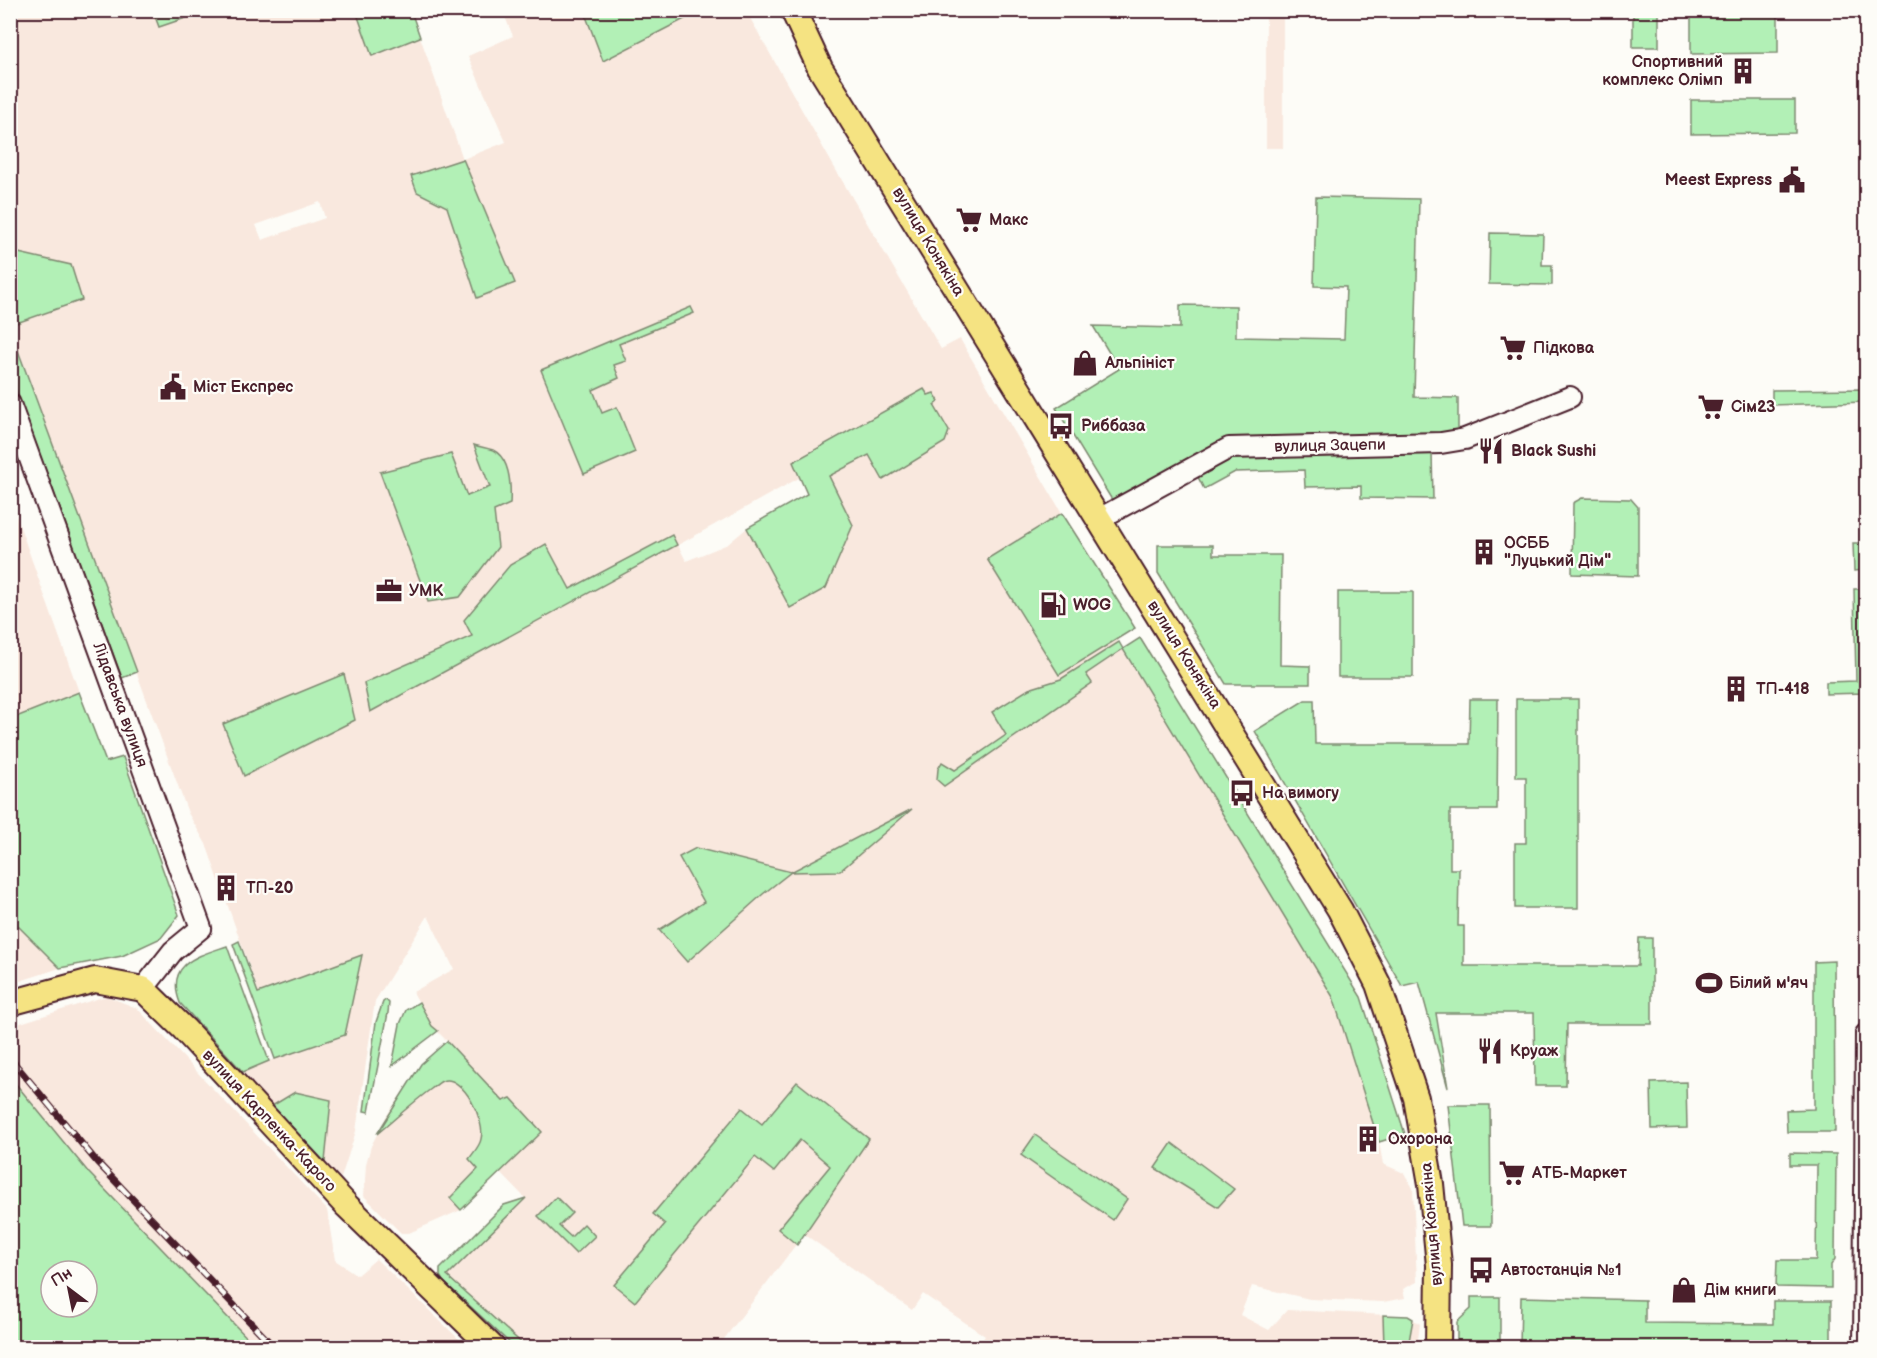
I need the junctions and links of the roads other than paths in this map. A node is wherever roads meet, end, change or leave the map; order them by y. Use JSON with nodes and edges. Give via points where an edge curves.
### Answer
{"nodes":[{"id":1,"x":793,"y":10,"type":"edge"},
{"id":2,"x":1570,"y":397,"type":"dead end"},
{"id":3,"x":10,"y":404,"type":"edge"},
{"id":4,"x":1099,"y":519,"type":"junction"},
{"id":5,"x":143,"y":989,"type":"junction"},
{"id":6,"x":10,"y":1003,"type":"edge"},
{"id":7,"x":1866,"y":1034,"type":"edge"},
{"id":8,"x":493,"y":1347,"type":"edge"},
{"id":9,"x":1438,"y":1347,"type":"edge"},
{"id":10,"x":1864,"y":1347,"type":"edge"}],
"edges":[{"from":1,"to":4,"type":"main road","name":"вулиця Конякіна","via":[[820,68]]},
{"from":2,"to":4,"type":"street","name":"вулиця Зацепи","via":[[1466,440],[1229,448]]},
{"from":3,"to":5,"type":"street","name":"Лідавська вулиця","via":[[201,928],[173,951]]},
{"from":4,"to":9,"type":"main road","name":"вулиця Конякіна","via":[[1340,910],[1378,984],[1416,1098],[1431,1184],[1439,1265]]},
{"from":5,"to":6,"type":"main road","via":[[95,980]]},
{"from":5,"to":8,"type":"main road","name":"вулиця Карпенка-Карого","via":[[347,1206]]},
{"from":7,"to":10,"type":"street"}]}
